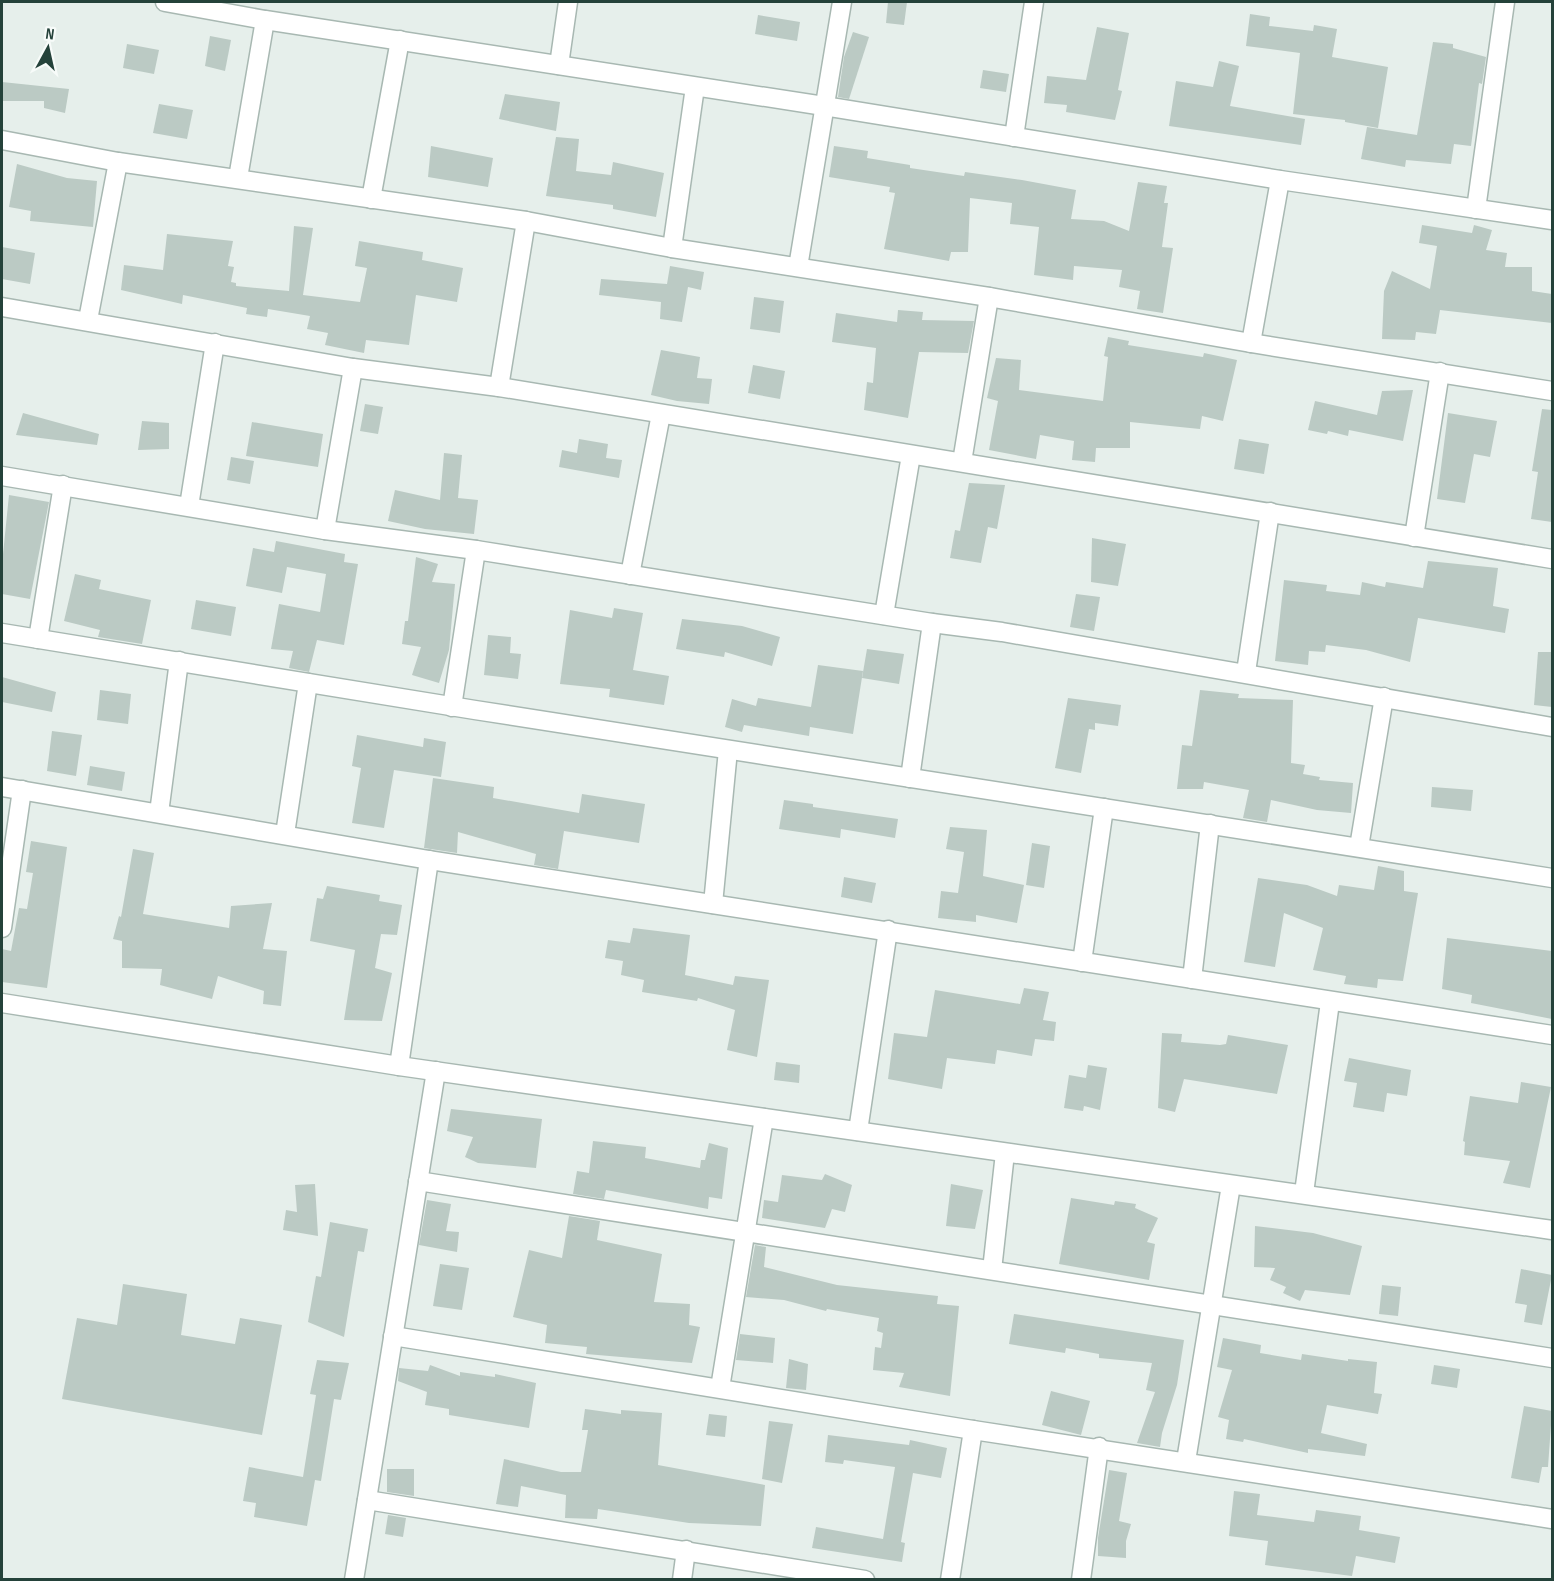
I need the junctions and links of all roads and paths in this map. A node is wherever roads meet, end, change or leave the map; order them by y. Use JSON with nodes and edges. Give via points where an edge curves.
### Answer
{"nodes":[{"id":1,"x":165,"y":2,"type":"edge"},
{"id":2,"x":568,"y":2,"type":"edge"},
{"id":3,"x":842,"y":2,"type":"edge"},
{"id":4,"x":1034,"y":2,"type":"edge"},
{"id":5,"x":1505,"y":2,"type":"edge"},
{"id":6,"x":265,"y":20,"type":"junction"},
{"id":7,"x":400,"y":40,"type":"junction"},
{"id":8,"x":559,"y":65,"type":"junction"},
{"id":9,"x":695,"y":87,"type":"junction"},
{"id":10,"x":824,"y":106,"type":"junction"},
{"id":11,"x":1014,"y":137,"type":"junction"},
{"id":12,"x":2,"y":140,"type":"edge"},
{"id":13,"x":118,"y":162,"type":"junction"},
{"id":14,"x":238,"y":178,"type":"junction"},
{"id":15,"x":1280,"y":180,"type":"junction"},
{"id":16,"x":371,"y":199,"type":"junction"},
{"id":17,"x":1476,"y":209,"type":"junction"},
{"id":18,"x":1552,"y":220,"type":"edge"},
{"id":19,"x":526,"y":221,"type":"junction"},
{"id":20,"x":672,"y":248,"type":"junction"},
{"id":21,"x":798,"y":267,"type":"junction"},
{"id":22,"x":989,"y":297,"type":"junction"},
{"id":23,"x":2,"y":307,"type":"edge"},
{"id":24,"x":88,"y":320,"type":"junction"},
{"id":25,"x":215,"y":343,"type":"junction"},
{"id":26,"x":1251,"y":344,"type":"junction"},
{"id":27,"x":353,"y":368,"type":"junction"},
{"id":28,"x":1440,"y":372,"type":"junction"},
{"id":29,"x":499,"y":387,"type":"junction"},
{"id":30,"x":1552,"y":391,"type":"edge"},
{"id":31,"x":661,"y":414,"type":"junction"},
{"id":32,"x":911,"y":455,"type":"junction"},
{"id":33,"x":962,"y":462,"type":"junction"},
{"id":34,"x":2,"y":476,"type":"edge"},
{"id":35,"x":63,"y":485,"type":"junction"},
{"id":36,"x":189,"y":506,"type":"junction"},
{"id":37,"x":1270,"y":512,"type":"junction"},
{"id":38,"x":325,"y":530,"type":"junction"},
{"id":39,"x":1414,"y":537,"type":"junction"},
{"id":40,"x":476,"y":550,"type":"junction"},
{"id":41,"x":1552,"y":559,"type":"edge"},
{"id":42,"x":630,"y":574,"type":"junction"},
{"id":43,"x":884,"y":615,"type":"junction"},
{"id":44,"x":932,"y":623,"type":"junction"},
{"id":45,"x":2,"y":633,"type":"edge"},
{"id":46,"x":38,"y":639,"type":"junction"},
{"id":47,"x":179,"y":661,"type":"junction"},
{"id":48,"x":1246,"y":672,"type":"junction"},
{"id":49,"x":308,"y":683,"type":"junction"},
{"id":50,"x":1384,"y":697,"type":"junction"},
{"id":51,"x":453,"y":707,"type":"junction"},
{"id":52,"x":1552,"y":727,"type":"edge"},
{"id":53,"x":728,"y":750,"type":"junction"},
{"id":54,"x":910,"y":778,"type":"junction"},
{"id":55,"x":2,"y":787,"type":"edge"},
{"id":56,"x":22,"y":789,"type":"junction"},
{"id":57,"x":1104,"y":808,"type":"junction"},
{"id":58,"x":159,"y":813,"type":"junction"},
{"id":59,"x":1210,"y":824,"type":"junction"},
{"id":60,"x":285,"y":834,"type":"junction"},
{"id":61,"x":1359,"y":848,"type":"junction"},
{"id":62,"x":429,"y":860,"type":"junction"},
{"id":63,"x":1552,"y":878,"type":"edge"},
{"id":64,"x":713,"y":904,"type":"junction"},
{"id":65,"x":2,"y":928,"type":"edge"},
{"id":66,"x":888,"y":930,"type":"junction"},
{"id":67,"x":1083,"y":962,"type":"junction"},
{"id":68,"x":1192,"y":979,"type":"junction"},
{"id":69,"x":1330,"y":1002,"type":"junction"},
{"id":70,"x":2,"y":1003,"type":"edge"},
{"id":71,"x":1552,"y":1035,"type":"edge"},
{"id":72,"x":399,"y":1066,"type":"junction"},
{"id":73,"x":436,"y":1071,"type":"junction"},
{"id":74,"x":764,"y":1118,"type":"junction"},
{"id":75,"x":858,"y":1131,"type":"junction"},
{"id":76,"x":1005,"y":1153,"type":"junction"},
{"id":77,"x":418,"y":1180,"type":"junction"},
{"id":78,"x":1231,"y":1185,"type":"junction"},
{"id":79,"x":1304,"y":1193,"type":"junction"},
{"id":80,"x":1552,"y":1230,"type":"edge"},
{"id":81,"x":746,"y":1232,"type":"junction"},
{"id":82,"x":992,"y":1270,"type":"junction"},
{"id":83,"x":1211,"y":1304,"type":"junction"},
{"id":84,"x":393,"y":1336,"type":"junction"},
{"id":85,"x":1552,"y":1358,"type":"edge"},
{"id":86,"x":720,"y":1388,"type":"junction"},
{"id":87,"x":973,"y":1430,"type":"junction"},
{"id":88,"x":1099,"y":1447,"type":"junction"},
{"id":89,"x":1186,"y":1461,"type":"junction"},
{"id":90,"x":367,"y":1500,"type":"junction"},
{"id":91,"x":1552,"y":1519,"type":"edge"},
{"id":92,"x":686,"y":1550,"type":"junction"},
{"id":93,"x":354,"y":1580,"type":"edge"},
{"id":94,"x":682,"y":1580,"type":"edge"},
{"id":95,"x":865,"y":1580,"type":"edge"},
{"id":96,"x":950,"y":1580,"type":"edge"},
{"id":97,"x":1081,"y":1580,"type":"edge"}],
"edges":[{"from":1,"to":6,"type":"street"},
{"from":2,"to":8,"type":"street"},
{"from":3,"to":10,"type":"street"},
{"from":4,"to":11,"type":"street"},
{"from":5,"to":17,"type":"street"},
{"from":6,"to":7,"type":"street"},
{"from":6,"to":14,"type":"street"},
{"from":7,"to":8,"type":"street"},
{"from":7,"to":16,"type":"street"},
{"from":8,"to":9,"type":"street"},
{"from":9,"to":10,"type":"street"},
{"from":9,"to":20,"type":"street"},
{"from":10,"to":11,"type":"street"},
{"from":10,"to":21,"type":"street"},
{"from":11,"to":15,"type":"street"},
{"from":12,"to":13,"type":"street"},
{"from":13,"to":14,"type":"street"},
{"from":13,"to":24,"type":"street"},
{"from":14,"to":16,"type":"street"},
{"from":15,"to":17,"type":"street"},
{"from":15,"to":26,"type":"street"},
{"from":16,"to":19,"type":"street"},
{"from":17,"to":18,"type":"street"},
{"from":19,"to":20,"type":"street"},
{"from":19,"to":29,"type":"street"},
{"from":20,"to":21,"type":"street"},
{"from":21,"to":22,"type":"street"},
{"from":22,"to":26,"type":"street"},
{"from":22,"to":33,"type":"street"},
{"from":23,"to":24,"type":"street"},
{"from":24,"to":25,"type":"street"},
{"from":25,"to":27,"type":"street"},
{"from":25,"to":36,"type":"street"},
{"from":26,"to":28,"type":"street"},
{"from":27,"to":29,"type":"street"},
{"from":27,"to":38,"type":"street"},
{"from":28,"to":30,"type":"street"},
{"from":28,"to":39,"type":"street"},
{"from":29,"to":31,"type":"street"},
{"from":31,"to":32,"type":"street"},
{"from":31,"to":42,"type":"street"},
{"from":32,"to":33,"type":"street"},
{"from":32,"to":43,"type":"street"},
{"from":33,"to":37,"type":"street"},
{"from":34,"to":35,"type":"street"},
{"from":35,"to":36,"type":"street"},
{"from":35,"to":46,"type":"street"},
{"from":36,"to":38,"type":"street"},
{"from":37,"to":39,"type":"street"},
{"from":37,"to":48,"type":"street"},
{"from":38,"to":40,"type":"street"},
{"from":39,"to":41,"type":"street"},
{"from":40,"to":42,"type":"street"},
{"from":40,"to":51,"type":"street"},
{"from":42,"to":43,"type":"street"},
{"from":43,"to":44,"type":"street"},
{"from":44,"to":48,"type":"street"},
{"from":44,"to":54,"type":"street"},
{"from":45,"to":46,"type":"street"},
{"from":46,"to":47,"type":"street"},
{"from":47,"to":49,"type":"street"},
{"from":47,"to":58,"type":"street"},
{"from":48,"to":50,"type":"street"},
{"from":49,"to":51,"type":"street"},
{"from":49,"to":60,"type":"street"},
{"from":50,"to":52,"type":"street"},
{"from":50,"to":61,"type":"street"},
{"from":51,"to":53,"type":"street"},
{"from":53,"to":54,"type":"street"},
{"from":53,"to":64,"type":"street"},
{"from":54,"to":57,"type":"street"},
{"from":55,"to":56,"type":"street"},
{"from":56,"to":58,"type":"street"},
{"from":56,"to":65,"type":"street"},
{"from":57,"to":59,"type":"street"},
{"from":57,"to":67,"type":"street"},
{"from":58,"to":60,"type":"street"},
{"from":59,"to":61,"type":"street"},
{"from":59,"to":68,"type":"street"},
{"from":60,"to":62,"type":"street"},
{"from":61,"to":63,"type":"street"},
{"from":62,"to":64,"type":"street"},
{"from":62,"to":72,"type":"street"},
{"from":64,"to":66,"type":"street"},
{"from":66,"to":67,"type":"street"},
{"from":66,"to":75,"type":"street"},
{"from":67,"to":68,"type":"street"},
{"from":68,"to":69,"type":"street"},
{"from":69,"to":71,"type":"street"},
{"from":69,"to":79,"type":"street"},
{"from":70,"to":72,"type":"street"},
{"from":72,"to":73,"type":"street"},
{"from":73,"to":74,"type":"street"},
{"from":73,"to":77,"type":"street"},
{"from":74,"to":75,"type":"street"},
{"from":74,"to":81,"type":"street"},
{"from":75,"to":76,"type":"street"},
{"from":76,"to":78,"type":"street"},
{"from":76,"to":82,"type":"street"},
{"from":77,"to":81,"type":"street"},
{"from":77,"to":84,"type":"street"},
{"from":78,"to":79,"type":"street"},
{"from":78,"to":83,"type":"street"},
{"from":79,"to":80,"type":"street"},
{"from":81,"to":82,"type":"street"},
{"from":81,"to":86,"type":"street"},
{"from":82,"to":83,"type":"street"},
{"from":83,"to":85,"type":"street"},
{"from":83,"to":89,"type":"street"},
{"from":84,"to":86,"type":"street"},
{"from":84,"to":90,"type":"street"},
{"from":86,"to":87,"type":"street"},
{"from":87,"to":88,"type":"street"},
{"from":87,"to":96,"type":"street"},
{"from":88,"to":89,"type":"street"},
{"from":88,"to":97,"type":"street"},
{"from":89,"to":91,"type":"street"},
{"from":90,"to":92,"type":"street"},
{"from":90,"to":93,"type":"street"},
{"from":92,"to":94,"type":"street"},
{"from":92,"to":95,"type":"street"}]}
